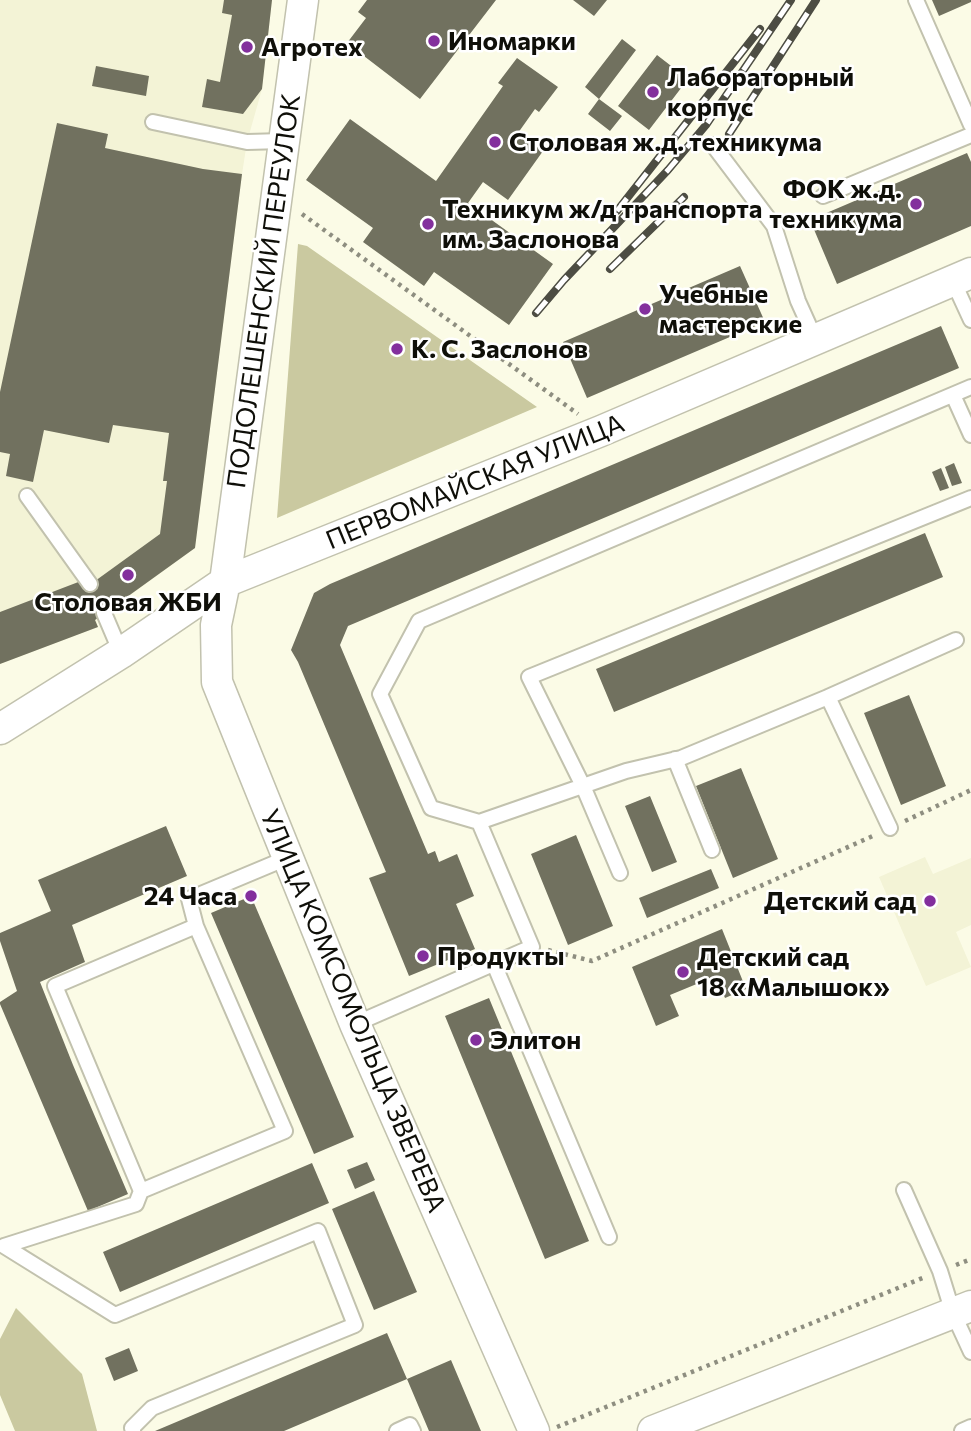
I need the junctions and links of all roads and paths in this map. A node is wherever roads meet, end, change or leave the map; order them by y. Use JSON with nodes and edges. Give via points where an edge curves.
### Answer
{"nodes":[{"id":1,"x":303,"y":0,"type":"edge"},
{"id":2,"x":916,"y":0,"type":"edge"},
{"id":3,"x":153,"y":122,"type":"dead end"},
{"id":4,"x":971,"y":125,"type":"edge"},
{"id":5,"x":971,"y":135,"type":"edge"},
{"id":6,"x":283,"y":141,"type":"junction"},
{"id":7,"x":713,"y":145,"type":"dead end"},
{"id":8,"x":823,"y":196,"type":"dead end"},
{"id":9,"x":276,"y":197,"type":"junction"},
{"id":10,"x":962,"y":277,"type":"edge"},
{"id":11,"x":971,"y":320,"type":"edge"},
{"id":12,"x":816,"y":341,"type":"junction"},
{"id":13,"x":971,"y":387,"type":"edge"},
{"id":14,"x":953,"y":395,"type":"junction"},
{"id":15,"x":601,"y":432,"type":"junction"},
{"id":16,"x":971,"y":435,"type":"edge"},
{"id":17,"x":27,"y":496,"type":"dead end"},
{"id":18,"x":971,"y":498,"type":"edge"},
{"id":19,"x":225,"y":582,"type":"junction"},
{"id":20,"x":90,"y":584,"type":"dead end"},
{"id":21,"x":104,"y":613,"type":"dead end"},
{"id":22,"x":956,"y":640,"type":"dead end"},
{"id":23,"x":121,"y":653,"type":"junction"},
{"id":24,"x":828,"y":697,"type":"junction"},
{"id":25,"x":0,"y":729,"type":"edge"},
{"id":26,"x":675,"y":759,"type":"junction"},
{"id":27,"x":583,"y":786,"type":"junction"},
{"id":28,"x":971,"y":790,"type":"edge"},
{"id":29,"x":479,"y":822,"type":"junction"},
{"id":30,"x":890,"y":828,"type":"junction"},
{"id":31,"x":712,"y":850,"type":"dead end"},
{"id":32,"x":287,"y":858,"type":"junction"},
{"id":33,"x":620,"y":873,"type":"dead end"},
{"id":34,"x":196,"y":926,"type":"junction"},
{"id":35,"x":532,"y":947,"type":"junction"},
{"id":36,"x":494,"y":964,"type":"junction"},
{"id":37,"x":355,"y":1024,"type":"junction"},
{"id":38,"x":904,"y":1190,"type":"dead end"},
{"id":39,"x":141,"y":1191,"type":"junction"},
{"id":40,"x":609,"y":1237,"type":"dead end"},
{"id":41,"x":971,"y":1259,"type":"edge"},
{"id":42,"x":940,"y":1272,"type":"junction"},
{"id":43,"x":962,"y":1309,"type":"edge"},
{"id":44,"x":971,"y":1352,"type":"edge"},
{"id":45,"x":971,"y":1427,"type":"edge"},
{"id":46,"x":544,"y":1429,"type":"edge"},
{"id":47,"x":133,"y":1431,"type":"edge"},
{"id":48,"x":397,"y":1431,"type":"edge"},
{"id":49,"x":413,"y":1431,"type":"edge"},
{"id":50,"x":653,"y":1431,"type":"edge"},
{"id":51,"x":962,"y":1431,"type":"edge"}],
"edges":[{"from":1,"to":6,"type":"street","name":"ПОДОЛЕШЕНСКИЙ ПЕРЕУЛОК"},
{"from":2,"to":4,"type":"lane"},
{"from":3,"to":6,"type":"lane","via":[[247,142]]},
{"from":5,"to":8,"type":"lane"},
{"from":6,"to":9,"type":"street","name":"ПОДОЛЕШЕНСКИЙ ПЕРЕУЛОК"},
{"from":7,"to":12,"type":"lane","via":[[774,226]]},
{"from":9,"to":15,"type":"path"},
{"from":9,"to":19,"type":"street","name":"ПОДОЛЕШЕНСКИЙ ПЕРЕУЛОК"},
{"from":10,"to":11,"type":"lane"},
{"from":10,"to":12,"type":"street","name":"ПЕРВОМАЙСКАЯ УЛИЦА"},
{"from":12,"to":15,"type":"street","name":"ПЕРВОМАЙСКАЯ УЛИЦА"},
{"from":13,"to":14,"type":"lane"},
{"from":14,"to":16,"type":"lane"},
{"from":14,"to":29,"type":"lane","via":[[419,621],[380,694],[431,808]]},
{"from":15,"to":19,"type":"street","name":"ПЕРВОМАЙСКАЯ УЛИЦА"},
{"from":17,"to":20,"type":"lane"},
{"from":18,"to":27,"type":"lane","via":[[529,677]]},
{"from":19,"to":23,"type":"street","name":"ПЕРВОМАЙСКАЯ УЛИЦА"},
{"from":19,"to":32,"type":"street","name":"УЛИЦА КОМСОМОЛЬЦА ЗВЕРЕВА","via":[[216,625],[217,682]]},
{"from":21,"to":23,"type":"lane"},
{"from":22,"to":24,"type":"lane"},
{"from":23,"to":25,"type":"street","name":"ПЕРВОМАЙСКАЯ УЛИЦА"},
{"from":24,"to":26,"type":"lane"},
{"from":24,"to":30,"type":"lane"},
{"from":26,"to":27,"type":"lane"},
{"from":26,"to":31,"type":"lane"},
{"from":27,"to":29,"type":"lane"},
{"from":27,"to":33,"type":"lane"},
{"from":28,"to":30,"type":"path"},
{"from":29,"to":35,"type":"lane"},
{"from":30,"to":35,"type":"path","via":[[592,961]]},
{"from":32,"to":34,"type":"lane","via":[[189,899]]},
{"from":32,"to":37,"type":"street","name":"УЛИЦА КОМСОМОЛЬЦА ЗВЕРЕВА"},
{"from":34,"to":39,"type":"lane","via":[[55,986]]},
{"from":34,"to":39,"type":"lane","via":[[285,1131]]},
{"from":35,"to":36,"type":"lane"},
{"from":36,"to":37,"type":"lane"},
{"from":36,"to":40,"type":"lane"},
{"from":37,"to":46,"type":"street","name":"УЛИЦА КОМСОМОЛЬЦА ЗВЕРЕВА"},
{"from":38,"to":42,"type":"lane"},
{"from":39,"to":47,"type":"lane","via":[[136,1204],[4,1246],[115,1315],[318,1231],[355,1325],[152,1408]]},
{"from":41,"to":42,"type":"path"},
{"from":42,"to":43,"type":"lane"},
{"from":42,"to":46,"type":"path"},
{"from":43,"to":44,"type":"lane"},
{"from":43,"to":50,"type":"street"},
{"from":45,"to":51,"type":"lane"},
{"from":48,"to":49,"type":"lane","via":[[410,1425]]}]}
